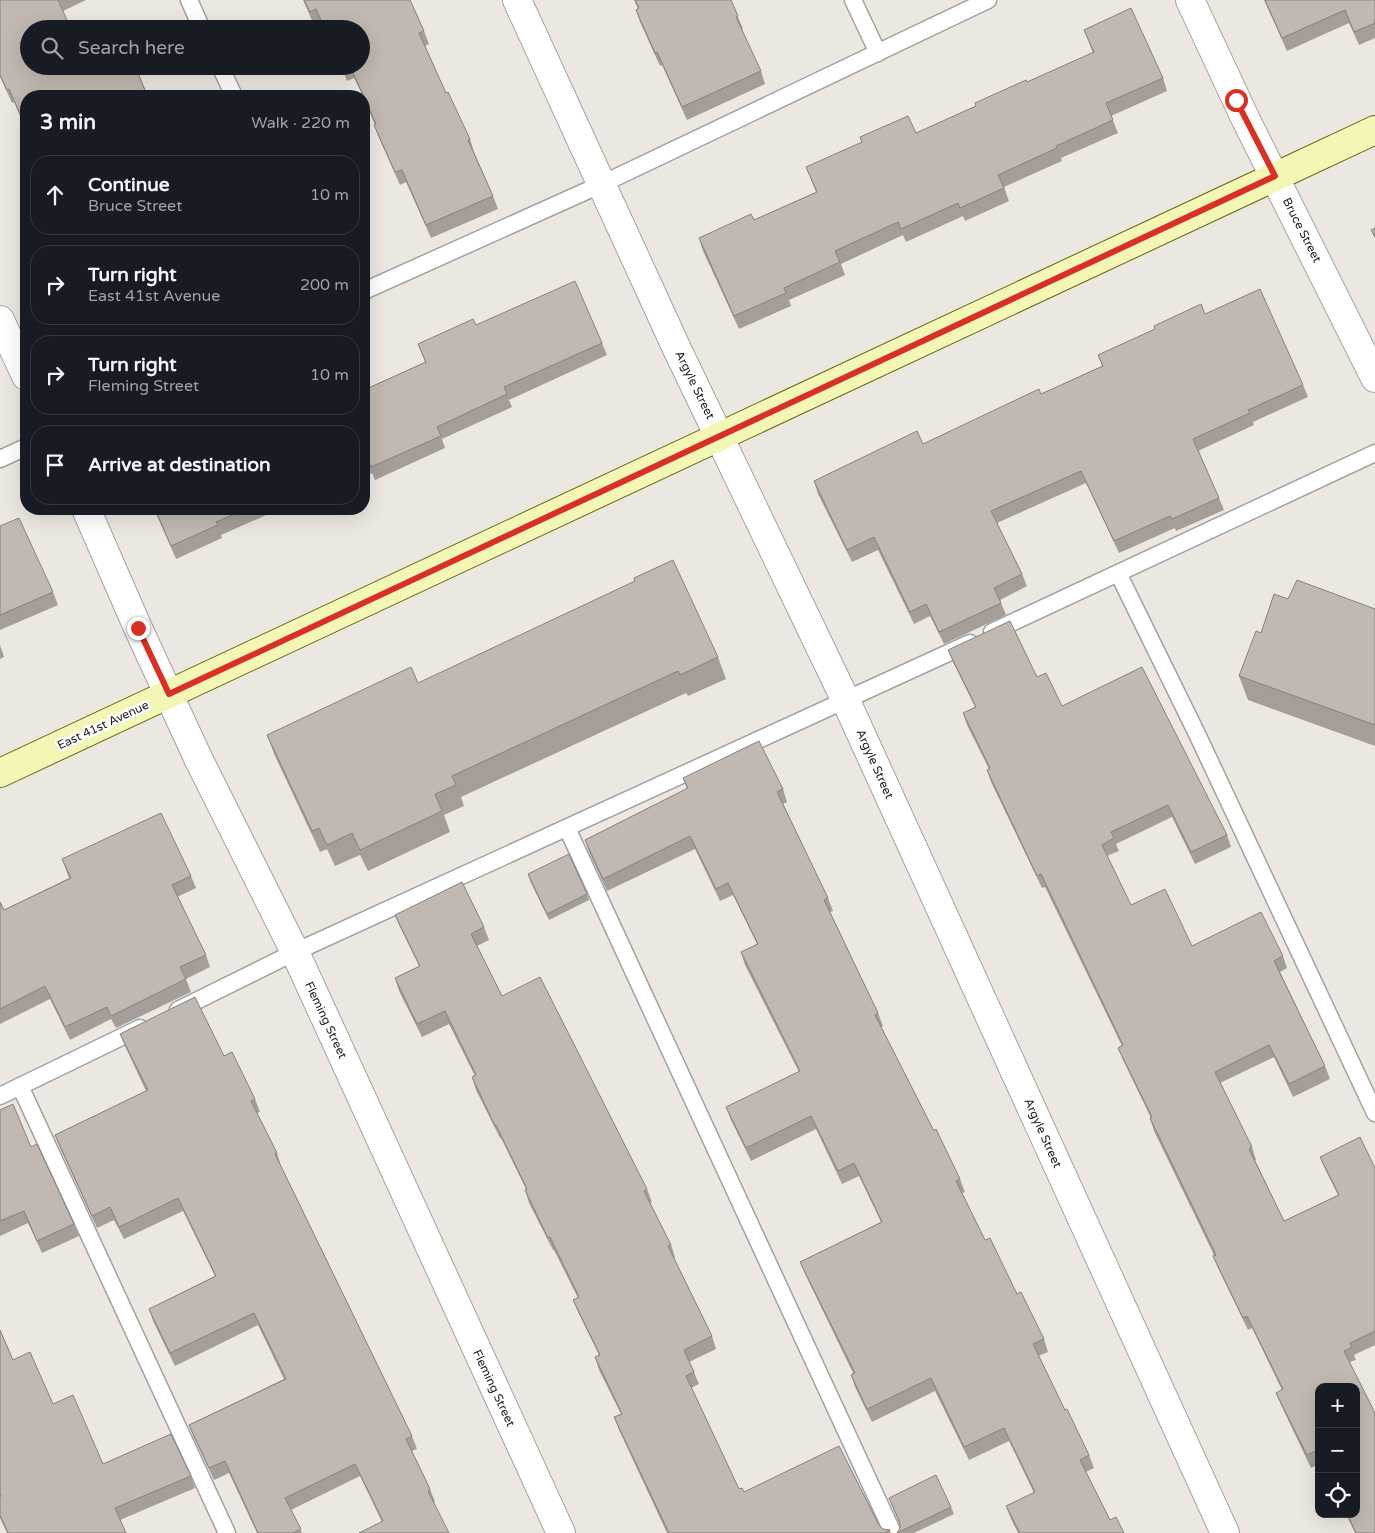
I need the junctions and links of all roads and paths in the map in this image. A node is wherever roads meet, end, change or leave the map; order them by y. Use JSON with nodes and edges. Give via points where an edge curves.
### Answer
{"nodes":[{"id":1,"x":189,"y":0,"type":"edge"},
{"id":2,"x":517,"y":0,"type":"edge"},
{"id":3,"x":854,"y":0,"type":"edge"},
{"id":4,"x":988,"y":0,"type":"edge"},
{"id":5,"x":1190,"y":0,"type":"edge"},
{"id":6,"x":198,"y":20,"type":"edge"},
{"id":7,"x":878,"y":53,"type":"junction"},
{"id":8,"x":224,"y":75,"type":"edge"},
{"id":9,"x":231,"y":90,"type":"edge"},
{"id":10,"x":1375,"y":130,"type":"edge"},
{"id":11,"x":1275,"y":176,"type":"junction"},
{"id":12,"x":602,"y":184,"type":"junction"},
{"id":13,"x":370,"y":288,"type":"edge"},
{"id":14,"x":0,"y":320,"type":"edge"},
{"id":15,"x":20,"y":363,"type":"edge"},
{"id":16,"x":1375,"y":378,"type":"edge"},
{"id":17,"x":719,"y":436,"type":"junction"},
{"id":18,"x":20,"y":450,"type":"edge"},
{"id":19,"x":1375,"y":453,"type":"edge"},
{"id":20,"x":0,"y":459,"type":"edge"},
{"id":21,"x":89,"y":515,"type":"edge"},
{"id":22,"x":1118,"y":573,"type":"junction"},
{"id":23,"x":169,"y":694,"type":"junction"},
{"id":24,"x":846,"y":701,"type":"junction"},
{"id":25,"x":0,"y":773,"type":"edge"},
{"id":26,"x":567,"y":828,"type":"junction"},
{"id":27,"x":295,"y":952,"type":"junction"},
{"id":28,"x":20,"y":1086,"type":"junction"},
{"id":29,"x":0,"y":1096,"type":"edge"},
{"id":30,"x":1375,"y":1112,"type":"edge"},
{"id":31,"x":226,"y":1533,"type":"edge"},
{"id":32,"x":561,"y":1533,"type":"edge"},
{"id":33,"x":893,"y":1533,"type":"edge"},
{"id":34,"x":1225,"y":1533,"type":"edge"}],
"edges":[{"from":1,"to":6,"type":"lane"},
{"from":2,"to":12,"type":"street","name":"Argyle Street"},
{"from":3,"to":7,"type":"lane"},
{"from":4,"to":7,"type":"lane"},
{"from":5,"to":11,"type":"street","name":"Bruce Street"},
{"from":7,"to":12,"type":"lane"},
{"from":8,"to":9,"type":"lane"},
{"from":10,"to":11,"type":"main road","name":"East 41st Avenue"},
{"from":11,"to":16,"type":"street","name":"Bruce Street"},
{"from":11,"to":17,"type":"main road","name":"East 41st Avenue"},
{"from":12,"to":13,"type":"lane"},
{"from":12,"to":17,"type":"street","name":"Argyle Street"},
{"from":14,"to":15,"type":"street"},
{"from":17,"to":23,"type":"main road","name":"East 41st Avenue"},
{"from":17,"to":24,"type":"street","name":"Argyle Street"},
{"from":18,"to":20,"type":"lane"},
{"from":19,"to":22,"type":"lane"},
{"from":21,"to":23,"type":"street","name":"Fleming Street"},
{"from":22,"to":24,"type":"lane"},
{"from":22,"to":30,"type":"lane"},
{"from":23,"to":25,"type":"main road","name":"East 41st Avenue"},
{"from":23,"to":27,"type":"street","name":"Fleming Street"},
{"from":24,"to":26,"type":"lane"},
{"from":24,"to":34,"type":"street","name":"Argyle Street"},
{"from":26,"to":27,"type":"lane"},
{"from":26,"to":33,"type":"lane"},
{"from":27,"to":28,"type":"lane"},
{"from":27,"to":32,"type":"street","name":"Fleming Street"},
{"from":28,"to":29,"type":"lane"},
{"from":28,"to":31,"type":"lane"}]}
